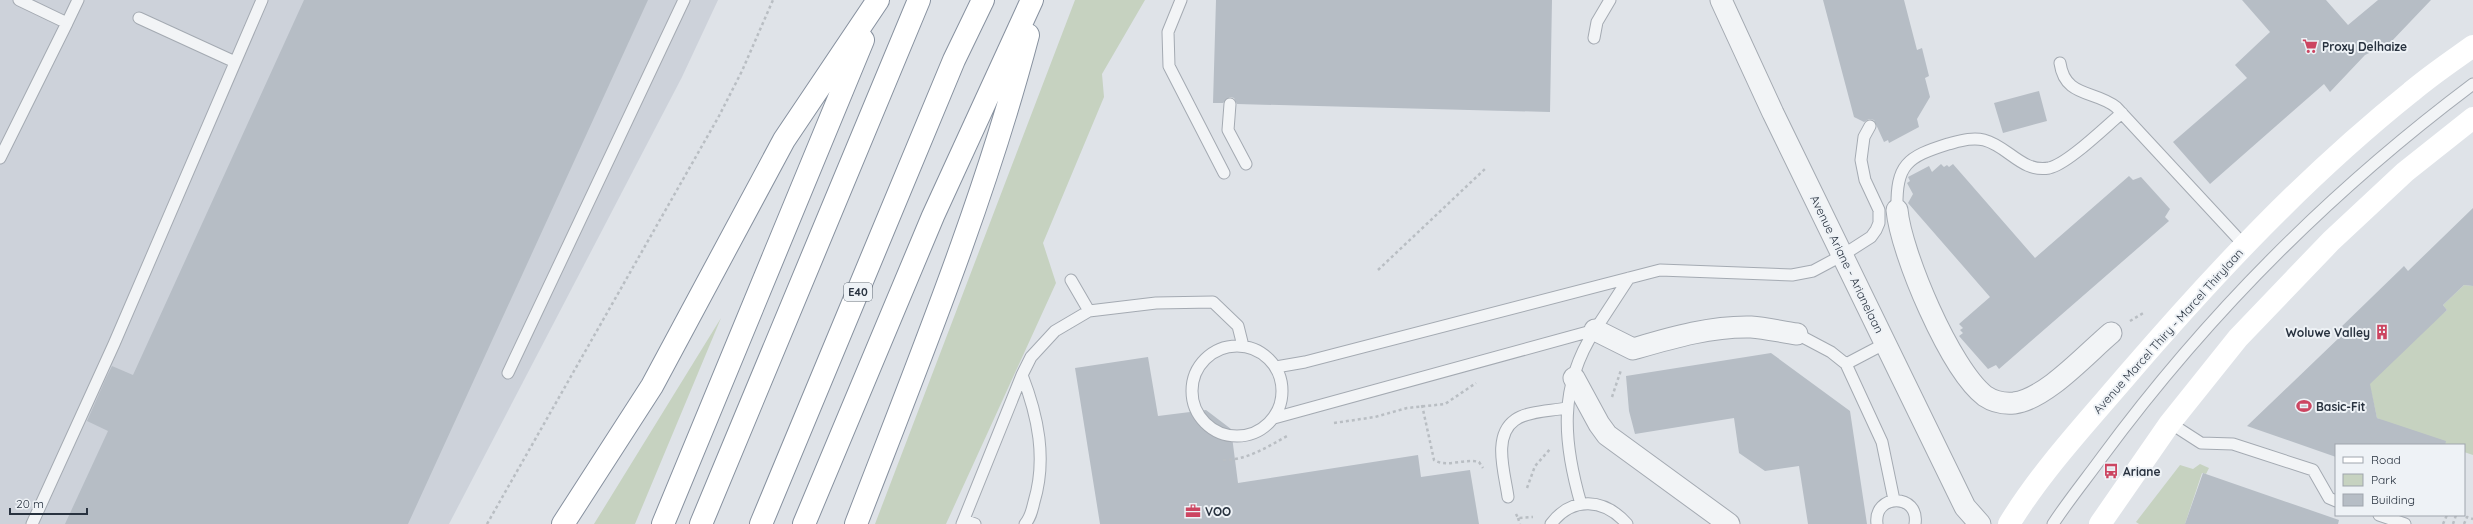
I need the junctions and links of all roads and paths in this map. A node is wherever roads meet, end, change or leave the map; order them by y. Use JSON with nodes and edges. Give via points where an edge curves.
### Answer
{"nodes":[{"id":1,"x":19,"y":0,"type":"edge"},
{"id":2,"x":78,"y":0,"type":"edge"},
{"id":3,"x":684,"y":0,"type":"edge"},
{"id":4,"x":773,"y":0,"type":"edge"},
{"id":5,"x":879,"y":0,"type":"edge"},
{"id":6,"x":919,"y":0,"type":"edge"},
{"id":7,"x":983,"y":0,"type":"edge"},
{"id":8,"x":1032,"y":0,"type":"edge"},
{"id":9,"x":1036,"y":0,"type":"edge"},
{"id":10,"x":1181,"y":0,"type":"edge"},
{"id":11,"x":1610,"y":0,"type":"edge"},
{"id":12,"x":1721,"y":0,"type":"edge"},
{"id":13,"x":259,"y":1,"type":"edge"},
{"id":14,"x":139,"y":18,"type":"dead end"},
{"id":15,"x":67,"y":23,"type":"junction"},
{"id":16,"x":1594,"y":38,"type":"dead end"},
{"id":17,"x":2473,"y":46,"type":"edge"},
{"id":18,"x":235,"y":62,"type":"junction"},
{"id":19,"x":2060,"y":63,"type":"dead end"},
{"id":20,"x":2473,"y":84,"type":"edge"},
{"id":21,"x":1230,"y":104,"type":"dead end"},
{"id":22,"x":2122,"y":113,"type":"junction"},
{"id":23,"x":2473,"y":118,"type":"edge"},
{"id":24,"x":1870,"y":126,"type":"dead end"},
{"id":25,"x":0,"y":158,"type":"edge"},
{"id":26,"x":1246,"y":164,"type":"dead end"},
{"id":27,"x":1487,"y":167,"type":"dead end"},
{"id":28,"x":1224,"y":174,"type":"dead end"},
{"id":29,"x":1897,"y":210,"type":"joint"},
{"id":30,"x":2244,"y":246,"type":"junction"},
{"id":31,"x":1843,"y":255,"type":"junction"},
{"id":32,"x":1378,"y":270,"type":"dead end"},
{"id":33,"x":1629,"y":278,"type":"junction"},
{"id":34,"x":1072,"y":280,"type":"dead end"},
{"id":35,"x":1088,"y":311,"type":"junction"},
{"id":36,"x":1595,"y":330,"type":"junction"},
{"id":37,"x":2111,"y":333,"type":"dead end"},
{"id":38,"x":1797,"y":334,"type":"joint"},
{"id":39,"x":1886,"y":343,"type":"junction"},
{"id":40,"x":1243,"y":346,"type":"junction"},
{"id":41,"x":1632,"y":348,"type":"junction"},
{"id":42,"x":1846,"y":364,"type":"junction"},
{"id":43,"x":1276,"y":367,"type":"junction"},
{"id":44,"x":508,"y":373,"type":"dead end"},
{"id":45,"x":1022,"y":375,"type":"junction"},
{"id":46,"x":1574,"y":378,"type":"junction"},
{"id":47,"x":1478,"y":383,"type":"dead end"},
{"id":48,"x":1422,"y":405,"type":"junction"},
{"id":49,"x":1566,"y":408,"type":"junction"},
{"id":50,"x":1593,"y":414,"type":"junction"},
{"id":51,"x":1274,"y":418,"type":"junction"},
{"id":52,"x":2170,"y":423,"type":"junction"},
{"id":53,"x":1330,"y":424,"type":"dead end"},
{"id":54,"x":1292,"y":434,"type":"dead end"},
{"id":55,"x":1567,"y":436,"type":"junction"},
{"id":56,"x":1223,"y":460,"type":"dead end"},
{"id":57,"x":1485,"y":473,"type":"dead end"},
{"id":58,"x":1524,"y":496,"type":"dead end"},
{"id":59,"x":1508,"y":497,"type":"dead end"},
{"id":60,"x":1894,"y":500,"type":"junction"},
{"id":61,"x":2335,"y":501,"type":"edge"},
{"id":62,"x":1581,"y":504,"type":"junction"},
{"id":63,"x":1514,"y":512,"type":"dead end"},
{"id":64,"x":2382,"y":516,"type":"edge"},
{"id":65,"x":1518,"y":518,"type":"junction"},
{"id":66,"x":2473,"y":519,"type":"edge"},
{"id":67,"x":963,"y":522,"type":"edge"},
{"id":68,"x":1553,"y":522,"type":"edge"},
{"id":69,"x":32,"y":524,"type":"edge"},
{"id":70,"x":488,"y":524,"type":"edge"},
{"id":71,"x":563,"y":524,"type":"edge"},
{"id":72,"x":663,"y":524,"type":"edge"},
{"id":73,"x":701,"y":524,"type":"edge"},
{"id":74,"x":761,"y":524,"type":"edge"},
{"id":75,"x":804,"y":524,"type":"edge"},
{"id":76,"x":856,"y":524,"type":"edge"},
{"id":77,"x":975,"y":524,"type":"edge"},
{"id":78,"x":1025,"y":524,"type":"edge"},
{"id":79,"x":1520,"y":524,"type":"edge"},
{"id":80,"x":1627,"y":524,"type":"edge"},
{"id":81,"x":1729,"y":524,"type":"edge"},
{"id":82,"x":1877,"y":524,"type":"edge"},
{"id":83,"x":1915,"y":524,"type":"edge"},
{"id":84,"x":1980,"y":524,"type":"edge"},
{"id":85,"x":2009,"y":524,"type":"edge"},
{"id":86,"x":2053,"y":524,"type":"edge"},
{"id":87,"x":2100,"y":524,"type":"edge"},
{"id":88,"x":2406,"y":524,"type":"edge"},
{"id":89,"x":2464,"y":524,"type":"edge"}],
"edges":[{"from":1,"to":15,"type":"lane"},
{"from":2,"to":15,"type":"lane"},
{"from":3,"to":44,"type":"lane"},
{"from":4,"to":70,"type":"path","via":[[719,116]]},
{"from":5,"to":71,"type":"main road","via":[[784,140],[652,386]]},
{"from":5,"to":72,"type":"main road"},
{"from":6,"to":73,"type":"main road"},
{"from":7,"to":74,"type":"main road","number":"E40","via":[[951,67]]},
{"from":8,"to":75,"type":"main road","via":[[933,216]]},
{"from":9,"to":76,"type":"main road","via":[[1014,88],[948,285]]},
{"from":10,"to":28,"type":"lane","via":[[1168,32],[1169,66]]},
{"from":11,"to":16,"type":"lane","via":[[1597,22]]},
{"from":12,"to":31,"type":"street","name":"Avenue Ariane - Arianelaan"},
{"from":13,"to":18,"type":"lane"},
{"from":14,"to":18,"type":"lane"},
{"from":15,"to":25,"type":"lane"},
{"from":17,"to":30,"type":"main road","name":"Avenue Marcel Thiry - Marcel Thirylaan","via":[[2411,91],[2346,148]]},
{"from":18,"to":69,"type":"lane","via":[[114,344]]},
{"from":19,"to":22,"type":"lane","via":[[2062,74],[2068,83],[2087,94],[2108,101]]},
{"from":20,"to":86,"type":"lane","via":[[2375,164],[2248,284],[2132,416]]},
{"from":21,"to":26,"type":"lane","via":[[1228,130]]},
{"from":22,"to":29,"type":"lane","via":[[2067,159],[2051,168],[2038,169],[2024,165],[1995,145],[1975,138],[1922,152],[1914,157],[1903,171],[1897,193]]},
{"from":22,"to":30,"type":"lane"},
{"from":23,"to":52,"type":"main road","via":[[2405,172],[2331,241],[2238,338]]},
{"from":24,"to":31,"type":"lane","via":[[1864,138],[1861,160],[1865,180],[1879,210],[1879,223],[1871,237]]},
{"from":27,"to":32,"type":"path"},
{"from":29,"to":37,"type":"street","via":[[1905,250],[1942,335],[1975,386],[1992,401],[2003,404],[2031,398]]},
{"from":30,"to":85,"type":"main road","name":"Avenue Marcel Thiry - Marcel Thirylaan","via":[[2111,394],[2028,494]]},
{"from":31,"to":33,"type":"lane","via":[[1813,271],[1792,275],[1660,270]]},
{"from":31,"to":39,"type":"street","name":"Avenue Ariane - Arianelaan"},
{"from":33,"to":36,"type":"lane"},
{"from":33,"to":43,"type":"lane","via":[[1305,362]]},
{"from":34,"to":35,"type":"lane"},
{"from":35,"to":40,"type":"lane","via":[[1156,302],[1213,302],[1238,326]]},
{"from":35,"to":45,"type":"lane","via":[[1055,331],[1031,357]]},
{"from":36,"to":41,"type":"street"},
{"from":36,"to":46,"type":"lane","via":[[1582,350]]},
{"from":36,"to":51,"type":"lane"},
{"from":38,"to":41,"type":"street","via":[[1751,327],[1718,329]]},
{"from":38,"to":42,"type":"lane","via":[[1822,346]]},
{"from":39,"to":42,"type":"lane"},
{"from":39,"to":84,"type":"street","name":"Avenue Ariane - Arianelaan","via":[[1965,507]]},
{"from":40,"to":43,"type":"lane","via":[[1261,353]]},
{"from":40,"to":51,"type":"lane","via":[[1229,346],[1205,359],[1192,383],[1191,396],[1195,410],[1212,430],[1225,436],[1252,435]]},
{"from":41,"to":50,"type":"path","via":[[1624,361],[1615,393]]},
{"from":42,"to":60,"type":"lane","via":[[1882,442]]},
{"from":43,"to":51,"type":"lane","via":[[1283,393]]},
{"from":45,"to":67,"type":"lane"},
{"from":45,"to":78,"type":"lane","via":[[1032,401],[1041,442],[1040,484]]},
{"from":46,"to":49,"type":"lane"},
{"from":46,"to":50,"type":"street"},
{"from":47,"to":48,"type":"path","via":[[1445,404]]},
{"from":48,"to":53,"type":"path","via":[[1375,417]]},
{"from":48,"to":57,"type":"path","via":[[1434,460],[1446,463],[1473,460],[1479,462]]},
{"from":49,"to":55,"type":"lane"},
{"from":49,"to":59,"type":"lane","via":[[1515,420],[1506,430],[1501,444]]},
{"from":50,"to":81,"type":"street","via":[[1608,435]]},
{"from":52,"to":61,"type":"lane","via":[[2201,443],[2233,444],[2314,470],[2329,498]]},
{"from":52,"to":87,"type":"main road"},
{"from":54,"to":56,"type":"path","via":[[1255,454],[1235,460]]},
{"from":55,"to":58,"type":"path","via":[[1549,449],[1535,466]]},
{"from":55,"to":62,"type":"lane","via":[[1570,466]]},
{"from":60,"to":82,"type":"lane","via":[[1878,510]]},
{"from":60,"to":83,"type":"lane","via":[[1911,507]]},
{"from":62,"to":68,"type":"lane","via":[[1567,508]]},
{"from":62,"to":80,"type":"lane","via":[[1607,507]]},
{"from":63,"to":65,"type":"path"},
{"from":64,"to":88,"type":"lane"},
{"from":65,"to":68,"type":"path","via":[[1542,516]]},
{"from":65,"to":79,"type":"path"},
{"from":66,"to":89,"type":"path","via":[[2467,517]]},
{"from":67,"to":77,"type":"lane"}]}
